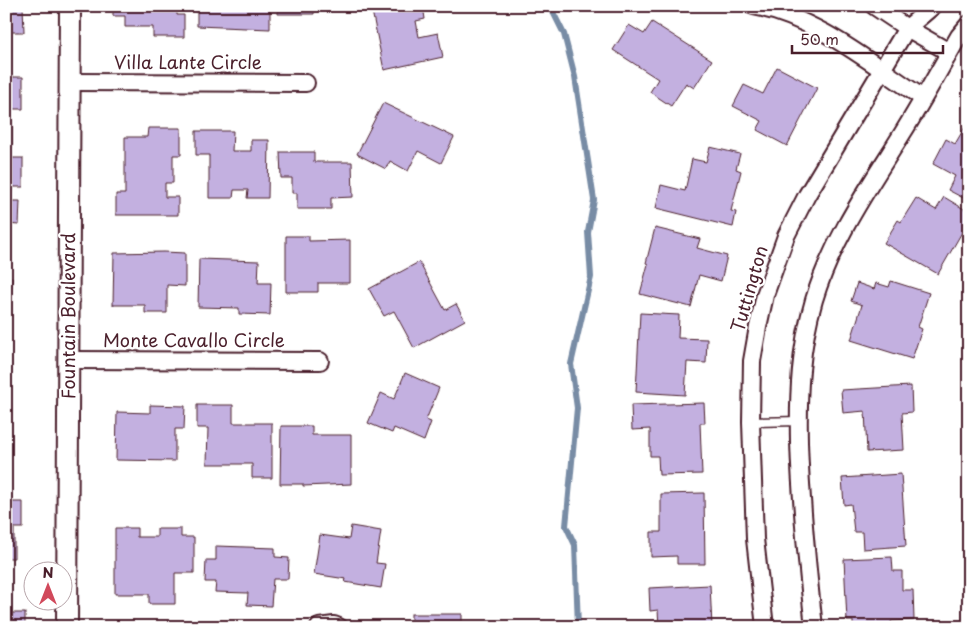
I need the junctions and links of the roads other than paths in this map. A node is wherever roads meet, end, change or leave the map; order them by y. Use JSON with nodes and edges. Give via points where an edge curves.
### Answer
{"nodes":[{"id":1,"x":70,"y":6,"type":"edge"},
{"id":2,"x":753,"y":6,"type":"edge"},
{"id":3,"x":874,"y":6,"type":"edge"},
{"id":4,"x":933,"y":6,"type":"edge"},
{"id":5,"x":969,"y":24,"type":"edge"},
{"id":6,"x":907,"y":28,"type":"junction"},
{"id":7,"x":949,"y":52,"type":"junction"},
{"id":8,"x":882,"y":70,"type":"junction"},
{"id":9,"x":70,"y":82,"type":"junction"},
{"id":10,"x":306,"y":83,"type":"dead end"},
{"id":11,"x":922,"y":98,"type":"junction"},
{"id":12,"x":68,"y":360,"type":"junction"},
{"id":13,"x":320,"y":361,"type":"dead end"},
{"id":14,"x":799,"y":421,"type":"junction"},
{"id":15,"x":750,"y":422,"type":"junction"},
{"id":16,"x":67,"y":627,"type":"edge"},
{"id":17,"x":320,"y":627,"type":"edge"},
{"id":18,"x":340,"y":627,"type":"edge"},
{"id":19,"x":765,"y":627,"type":"edge"},
{"id":20,"x":814,"y":627,"type":"edge"}],
"edges":[{"from":1,"to":9,"type":"street","name":"Fountain Boulevard"},
{"from":2,"to":8,"type":"street","via":[[804,22]]},
{"from":3,"to":6,"type":"street"},
{"from":4,"to":6,"type":"street","name":"Tuttington"},
{"from":5,"to":7,"type":"street"},
{"from":6,"to":7,"type":"street"},
{"from":6,"to":8,"type":"street","name":"Tuttington"},
{"from":7,"to":11,"type":"street"},
{"from":8,"to":11,"type":"street"},
{"from":8,"to":15,"type":"street","name":"Tuttington","via":[[807,195],[775,263],[752,361]]},
{"from":9,"to":10,"type":"street","name":"Villa Lante Circle"},
{"from":9,"to":12,"type":"street","name":"Fountain Boulevard"},
{"from":11,"to":14,"type":"street","via":[[828,262],[807,326]]},
{"from":12,"to":13,"type":"street","name":"Monte Cavallo Circle"},
{"from":12,"to":16,"type":"street","name":"Fountain Boulevard"},
{"from":14,"to":15,"type":"lane"},
{"from":14,"to":20,"type":"street","via":[[800,489]]},
{"from":15,"to":19,"type":"street","name":"Tuttington","via":[[755,539]]},
{"from":17,"to":18,"type":"street"}]}
